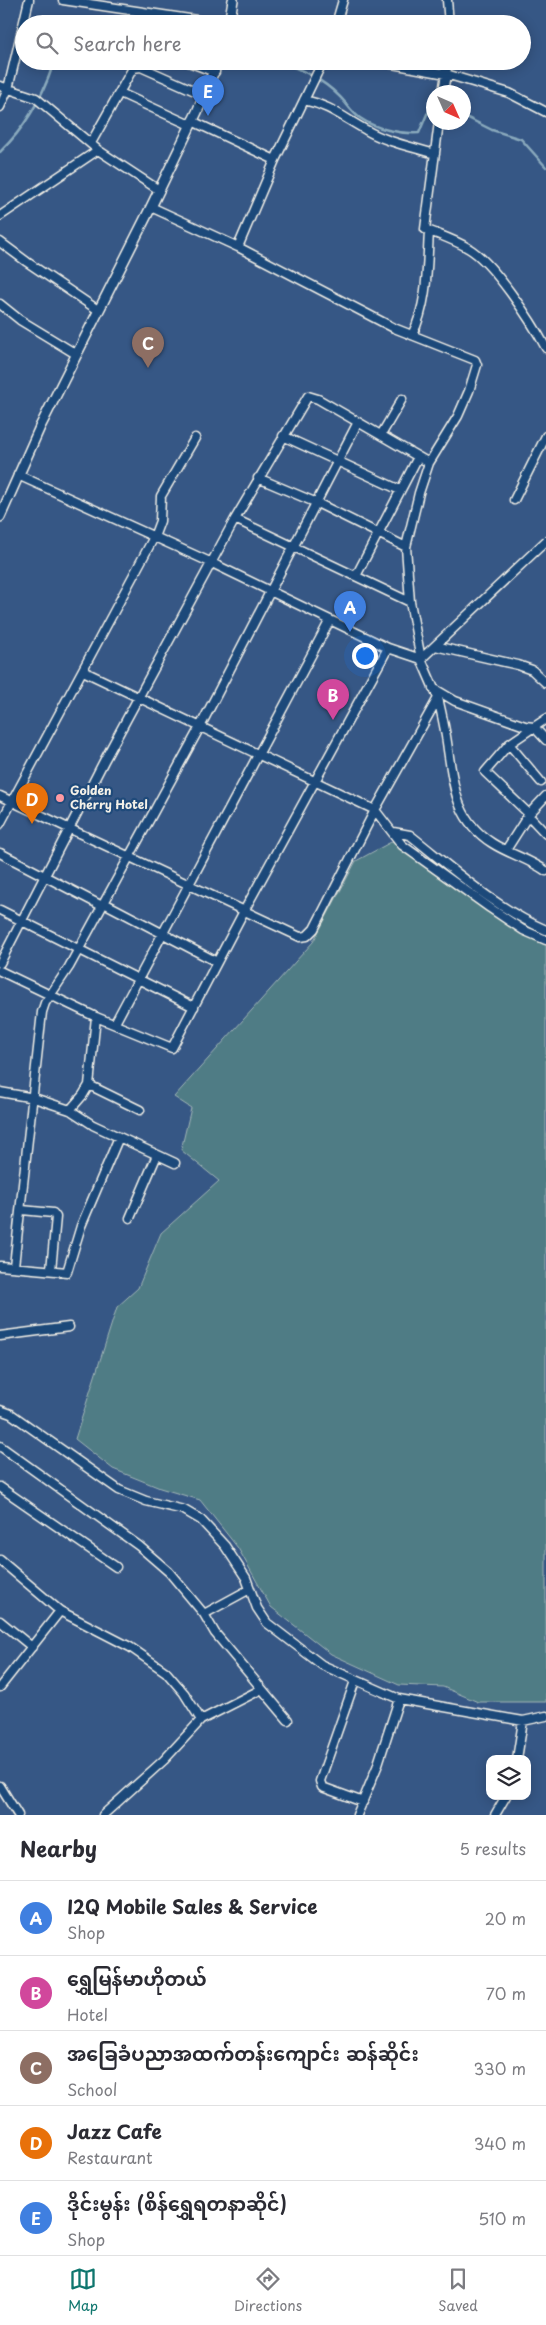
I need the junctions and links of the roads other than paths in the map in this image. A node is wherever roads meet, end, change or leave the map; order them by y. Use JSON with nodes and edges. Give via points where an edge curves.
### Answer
{"nodes":[{"id":1,"x":29,"y":0,"type":"edge"},
{"id":2,"x":63,"y":0,"type":"edge"},
{"id":3,"x":233,"y":0,"type":"edge"},
{"id":4,"x":342,"y":0,"type":"edge"},
{"id":5,"x":447,"y":0,"type":"edge"},
{"id":6,"x":25,"y":15,"type":"edge"},
{"id":7,"x":163,"y":15,"type":"edge"},
{"id":8,"x":230,"y":15,"type":"edge"},
{"id":9,"x":338,"y":15,"type":"edge"},
{"id":10,"x":448,"y":15,"type":"edge"},
{"id":11,"x":15,"y":49,"type":"edge"},
{"id":12,"x":132,"y":70,"type":"edge"},
{"id":13,"x":146,"y":70,"type":"edge"},
{"id":14,"x":210,"y":70,"type":"edge"},
{"id":15,"x":318,"y":70,"type":"edge"},
{"id":16,"x":424,"y":70,"type":"edge"},
{"id":17,"x":447,"y":70,"type":"edge"},
{"id":18,"x":215,"y":72,"type":"joint"},
{"id":19,"x":446,"y":74,"type":"junction"},
{"id":20,"x":444,"y":85,"type":"edge"},
{"id":21,"x":4,"y":87,"type":"edge"},
{"id":22,"x":120,"y":93,"type":"junction"},
{"id":23,"x":204,"y":96,"type":"junction"},
{"id":24,"x":304,"y":100,"type":"junction"},
{"id":25,"x":0,"y":107,"type":"edge"},
{"id":26,"x":546,"y":112,"type":"edge"},
{"id":27,"x":191,"y":123,"type":"junction"},
{"id":28,"x":438,"y":130,"type":"edge"},
{"id":29,"x":92,"y":143,"type":"junction"},
{"id":30,"x":98,"y":150,"type":"junction"},
{"id":31,"x":435,"y":154,"type":"junction"},
{"id":32,"x":275,"y":160,"type":"junction"},
{"id":33,"x":159,"y":190,"type":"junction"},
{"id":34,"x":151,"y":207,"type":"junction"},
{"id":35,"x":0,"y":216,"type":"edge"},
{"id":36,"x":429,"y":231,"type":"junction"},
{"id":37,"x":0,"y":242,"type":"edge"},
{"id":38,"x":238,"y":247,"type":"junction"},
{"id":39,"x":0,"y":304,"type":"edge"},
{"id":40,"x":98,"y":310,"type":"junction"},
{"id":41,"x":412,"y":335,"type":"junction"},
{"id":42,"x":546,"y":348,"type":"edge"},
{"id":43,"x":76,"y":354,"type":"junction"},
{"id":44,"x":402,"y":399,"type":"dead end"},
{"id":45,"x":358,"y":422,"type":"junction"},
{"id":46,"x":283,"y":436,"type":"junction"},
{"id":47,"x":381,"y":436,"type":"junction"},
{"id":48,"x":546,"y":436,"type":"edge"},
{"id":49,"x":195,"y":438,"type":"dead end"},
{"id":50,"x":418,"y":457,"type":"junction"},
{"id":51,"x":338,"y":461,"type":"junction"},
{"id":52,"x":429,"y":463,"type":"junction"},
{"id":53,"x":18,"y":475,"type":"junction"},
{"id":54,"x":258,"y":478,"type":"junction"},
{"id":55,"x":400,"y":490,"type":"junction"},
{"id":56,"x":514,"y":500,"type":"dead end"},
{"id":57,"x":317,"y":504,"type":"junction"},
{"id":58,"x":0,"y":517,"type":"edge"},
{"id":59,"x":235,"y":519,"type":"junction"},
{"id":60,"x":377,"y":533,"type":"junction"},
{"id":61,"x":154,"y":537,"type":"junction"},
{"id":62,"x":546,"y":541,"type":"edge"},
{"id":63,"x":294,"y":547,"type":"junction"},
{"id":64,"x":406,"y":547,"type":"junction"},
{"id":65,"x":212,"y":563,"type":"junction"},
{"id":66,"x":356,"y":576,"type":"junction"},
{"id":67,"x":270,"y":591,"type":"junction"},
{"id":68,"x":410,"y":602,"type":"junction"},
{"id":69,"x":330,"y":620,"type":"junction"},
{"id":70,"x":435,"y":646,"type":"junction"},
{"id":71,"x":388,"y":648,"type":"junction"},
{"id":72,"x":421,"y":659,"type":"junction"},
{"id":73,"x":83,"y":671,"type":"junction"},
{"id":74,"x":546,"y":683,"type":"edge"},
{"id":75,"x":434,"y":688,"type":"junction"},
{"id":76,"x":140,"y":697,"type":"junction"},
{"id":77,"x":438,"y":698,"type":"junction"},
{"id":78,"x":546,"y":719,"type":"edge"},
{"id":79,"x":200,"y":726,"type":"junction"},
{"id":80,"x":534,"y":727,"type":"junction"},
{"id":81,"x":546,"y":740,"type":"edge"},
{"id":82,"x":509,"y":744,"type":"junction"},
{"id":83,"x":260,"y":754,"type":"junction"},
{"id":84,"x":316,"y":781,"type":"junction"},
{"id":85,"x":541,"y":782,"type":"dead end"},
{"id":86,"x":0,"y":796,"type":"edge"},
{"id":87,"x":546,"y":796,"type":"edge"},
{"id":88,"x":12,"y":801,"type":"junction"},
{"id":89,"x":375,"y":810,"type":"junction"},
{"id":90,"x":529,"y":814,"type":"junction"},
{"id":91,"x":0,"y":824,"type":"edge"},
{"id":92,"x":70,"y":827,"type":"junction"},
{"id":93,"x":393,"y":832,"type":"junction"},
{"id":94,"x":546,"y":834,"type":"edge"},
{"id":95,"x":506,"y":850,"type":"junction"},
{"id":96,"x":0,"y":853,"type":"edge"},
{"id":97,"x":129,"y":856,"type":"junction"},
{"id":98,"x":546,"y":871,"type":"edge"},
{"id":99,"x":45,"y":876,"type":"junction"},
{"id":100,"x":189,"y":885,"type":"junction"},
{"id":101,"x":103,"y":904,"type":"junction"},
{"id":102,"x":0,"y":910,"type":"edge"},
{"id":103,"x":244,"y":911,"type":"junction"},
{"id":104,"x":22,"y":920,"type":"junction"},
{"id":105,"x":546,"y":930,"type":"edge"},
{"id":106,"x":163,"y":933,"type":"junction"},
{"id":107,"x":546,"y":940,"type":"edge"},
{"id":108,"x":79,"y":948,"type":"junction"},
{"id":109,"x":217,"y":962,"type":"junction"},
{"id":110,"x":0,"y":963,"type":"edge"},
{"id":111,"x":0,"y":971,"type":"edge"},
{"id":112,"x":139,"y":979,"type":"junction"},
{"id":113,"x":52,"y":994,"type":"junction"},
{"id":114,"x":194,"y":1007,"type":"junction"},
{"id":115,"x":96,"y":1017,"type":"junction"},
{"id":116,"x":115,"y":1023,"type":"junction"},
{"id":117,"x":89,"y":1085,"type":"junction"},
{"id":118,"x":0,"y":1092,"type":"edge"},
{"id":119,"x":34,"y":1098,"type":"junction"},
{"id":120,"x":70,"y":1110,"type":"junction"},
{"id":121,"x":140,"y":1110,"type":"dead end"},
{"id":122,"x":118,"y":1137,"type":"junction"},
{"id":123,"x":157,"y":1155,"type":"junction"},
{"id":124,"x":175,"y":1163,"type":"dead end"},
{"id":125,"x":22,"y":1210,"type":"junction"},
{"id":126,"x":130,"y":1218,"type":"dead end"},
{"id":127,"x":0,"y":1266,"type":"edge"},
{"id":128,"x":14,"y":1266,"type":"junction"},
{"id":129,"x":51,"y":1270,"type":"junction"},
{"id":130,"x":69,"y":1327,"type":"dead end"},
{"id":131,"x":0,"y":1336,"type":"edge"},
{"id":132,"x":0,"y":1410,"type":"edge"},
{"id":133,"x":0,"y":1446,"type":"edge"},
{"id":134,"x":0,"y":1487,"type":"edge"},
{"id":135,"x":0,"y":1560,"type":"edge"},
{"id":136,"x":116,"y":1566,"type":"dead end"},
{"id":137,"x":250,"y":1589,"type":"junction"},
{"id":138,"x":60,"y":1611,"type":"junction"},
{"id":139,"x":204,"y":1614,"type":"junction"},
{"id":140,"x":0,"y":1621,"type":"edge"},
{"id":141,"x":32,"y":1648,"type":"junction"},
{"id":142,"x":355,"y":1681,"type":"junction"},
{"id":143,"x":1,"y":1686,"type":"edge"},
{"id":144,"x":262,"y":1689,"type":"junction"},
{"id":145,"x":399,"y":1699,"type":"junction"},
{"id":146,"x":546,"y":1716,"type":"edge"},
{"id":147,"x":201,"y":1720,"type":"junction"},
{"id":148,"x":288,"y":1720,"type":"dead end"},
{"id":149,"x":523,"y":1721,"type":"junction"},
{"id":150,"x":517,"y":1755,"type":"edge"},
{"id":151,"x":0,"y":1786,"type":"edge"},
{"id":152,"x":504,"y":1800,"type":"edge"},
{"id":153,"x":363,"y":1802,"type":"junction"},
{"id":154,"x":18,"y":1815,"type":"edge"},
{"id":155,"x":103,"y":1815,"type":"edge"},
{"id":156,"x":357,"y":1815,"type":"edge"},
{"id":157,"x":495,"y":1815,"type":"edge"}],
"edges":[{"from":1,"to":6,"type":"street"},
{"from":2,"to":7,"type":"street"},
{"from":3,"to":8,"type":"main road"},
{"from":4,"to":9,"type":"street"},
{"from":5,"to":10,"type":"street"},
{"from":11,"to":21,"type":"street"},
{"from":12,"to":22,"type":"street"},
{"from":13,"to":23,"type":"street"},
{"from":14,"to":18,"type":"street"},
{"from":15,"to":24,"type":"street"},
{"from":16,"to":19,"type":"street"},
{"from":17,"to":19,"type":"street"},
{"from":18,"to":23,"type":"main road"},
{"from":19,"to":20,"type":"street"},
{"from":19,"to":26,"type":"street","via":[[508,93]]},
{"from":21,"to":25,"type":"street"},
{"from":21,"to":29,"type":"street","via":[[46,104]]},
{"from":22,"to":27,"type":"street"},
{"from":22,"to":29,"type":"street"},
{"from":23,"to":27,"type":"main road"},
{"from":24,"to":31,"type":"street","via":[[336,110],[367,131]]},
{"from":24,"to":32,"type":"street"},
{"from":27,"to":32,"type":"street"},
{"from":27,"to":33,"type":"main road"},
{"from":28,"to":31,"type":"street"},
{"from":29,"to":30,"type":"street"},
{"from":30,"to":33,"type":"street"},
{"from":30,"to":35,"type":"street"},
{"from":31,"to":36,"type":"street","via":[[425,229]]},
{"from":32,"to":38,"type":"street"},
{"from":33,"to":34,"type":"main road"},
{"from":34,"to":38,"type":"street"},
{"from":34,"to":40,"type":"main road"},
{"from":36,"to":41,"type":"street","via":[[422,302]]},
{"from":36,"to":42,"type":"street","via":[[468,247],[482,257]]},
{"from":37,"to":40,"type":"street"},
{"from":38,"to":41,"type":"street"},
{"from":39,"to":43,"type":"street"},
{"from":40,"to":43,"type":"main road"},
{"from":41,"to":52,"type":"street","via":[[472,357],[477,365],[458,416]]},
{"from":43,"to":53,"type":"main road"},
{"from":44,"to":47,"type":"street"},
{"from":45,"to":46,"type":"street","via":[[308,396]]},
{"from":45,"to":47,"type":"street"},
{"from":45,"to":51,"type":"street"},
{"from":46,"to":51,"type":"street"},
{"from":46,"to":54,"type":"street"},
{"from":47,"to":50,"type":"street"},
{"from":48,"to":56,"type":"street"},
{"from":49,"to":61,"type":"street","via":[[161,496],[160,521]]},
{"from":50,"to":52,"type":"street"},
{"from":50,"to":55,"type":"street"},
{"from":51,"to":55,"type":"street"},
{"from":51,"to":57,"type":"street"},
{"from":52,"to":64,"type":"street"},
{"from":53,"to":58,"type":"main road"},
{"from":53,"to":61,"type":"street"},
{"from":54,"to":57,"type":"street"},
{"from":54,"to":59,"type":"street"},
{"from":55,"to":60,"type":"street"},
{"from":57,"to":60,"type":"street"},
{"from":57,"to":63,"type":"street"},
{"from":59,"to":63,"type":"street"},
{"from":59,"to":65,"type":"street"},
{"from":60,"to":64,"type":"street"},
{"from":60,"to":66,"type":"street"},
{"from":61,"to":65,"type":"street"},
{"from":61,"to":73,"type":"street"},
{"from":62,"to":70,"type":"street"},
{"from":63,"to":66,"type":"street"},
{"from":63,"to":67,"type":"street"},
{"from":64,"to":68,"type":"street"},
{"from":65,"to":67,"type":"street"},
{"from":65,"to":76,"type":"street"},
{"from":66,"to":68,"type":"street"},
{"from":67,"to":69,"type":"street"},
{"from":67,"to":79,"type":"street"},
{"from":68,"to":72,"type":"street"},
{"from":69,"to":71,"type":"street"},
{"from":69,"to":83,"type":"street"},
{"from":70,"to":72,"type":"street"},
{"from":70,"to":74,"type":"street","via":[[518,665],[532,670]]},
{"from":71,"to":72,"type":"street"},
{"from":71,"to":84,"type":"street"},
{"from":72,"to":75,"type":"street"},
{"from":73,"to":76,"type":"street"},
{"from":73,"to":88,"type":"street"},
{"from":75,"to":77,"type":"street"},
{"from":75,"to":80,"type":"street","via":[[475,709]]},
{"from":76,"to":79,"type":"street"},
{"from":76,"to":92,"type":"street"},
{"from":77,"to":89,"type":"street"},
{"from":77,"to":95,"type":"street","via":[[452,786],[462,812],[491,843]]},
{"from":78,"to":80,"type":"street"},
{"from":79,"to":83,"type":"street"},
{"from":79,"to":97,"type":"street"},
{"from":80,"to":81,"type":"street"},
{"from":80,"to":82,"type":"street"},
{"from":82,"to":85,"type":"street"},
{"from":82,"to":90,"type":"street","via":[[485,772]]},
{"from":83,"to":84,"type":"street"},
{"from":83,"to":100,"type":"street"},
{"from":84,"to":89,"type":"street"},
{"from":84,"to":103,"type":"street"},
{"from":86,"to":88,"type":"street"},
{"from":87,"to":90,"type":"street"},
{"from":88,"to":91,"type":"street"},
{"from":88,"to":92,"type":"street"},
{"from":89,"to":93,"type":"street"},
{"from":89,"to":103,"type":"street","via":[[314,929],[307,936],[300,937]]},
{"from":90,"to":94,"type":"street"},
{"from":90,"to":95,"type":"street"},
{"from":92,"to":97,"type":"street"},
{"from":92,"to":99,"type":"street"},
{"from":93,"to":105,"type":"street","via":[[410,835],[498,904]]},
{"from":93,"to":107,"type":"street","via":[[402,845],[490,908],[523,930]]},
{"from":95,"to":98,"type":"street"},
{"from":96,"to":99,"type":"street"},
{"from":97,"to":100,"type":"street"},
{"from":97,"to":101,"type":"street"},
{"from":99,"to":101,"type":"street"},
{"from":99,"to":104,"type":"street"},
{"from":100,"to":103,"type":"street"},
{"from":100,"to":106,"type":"street"},
{"from":101,"to":106,"type":"street"},
{"from":101,"to":108,"type":"street"},
{"from":102,"to":104,"type":"street"},
{"from":103,"to":109,"type":"street"},
{"from":104,"to":108,"type":"street"},
{"from":104,"to":110,"type":"street"},
{"from":106,"to":109,"type":"street"},
{"from":106,"to":112,"type":"street"},
{"from":108,"to":112,"type":"street"},
{"from":108,"to":113,"type":"street"},
{"from":109,"to":114,"type":"street"},
{"from":111,"to":113,"type":"street"},
{"from":112,"to":114,"type":"street"},
{"from":112,"to":116,"type":"street"},
{"from":113,"to":115,"type":"street"},
{"from":113,"to":119,"type":"street","via":[[42,1012]]},
{"from":114,"to":116,"type":"street","via":[[172,1048]]},
{"from":115,"to":116,"type":"street"},
{"from":115,"to":117,"type":"street"},
{"from":117,"to":120,"type":"street"},
{"from":117,"to":121,"type":"street"},
{"from":118,"to":119,"type":"street"},
{"from":119,"to":120,"type":"street"},
{"from":119,"to":125,"type":"street"},
{"from":120,"to":122,"type":"street"},
{"from":122,"to":123,"type":"street"},
{"from":122,"to":129,"type":"street","via":[[81,1226],[67,1272]]},
{"from":123,"to":124,"type":"street"},
{"from":123,"to":126,"type":"street"},
{"from":125,"to":128,"type":"street"},
{"from":125,"to":129,"type":"street","via":[[56,1217]]},
{"from":127,"to":128,"type":"street"},
{"from":128,"to":129,"type":"street"},
{"from":130,"to":131,"type":"street"},
{"from":132,"to":137,"type":"street","via":[[11,1414],[119,1490],[146,1501],[184,1510],[201,1520],[225,1546]]},
{"from":133,"to":139,"type":"street","via":[[139,1546],[169,1572]]},
{"from":134,"to":136,"type":"street"},
{"from":135,"to":138,"type":"street"},
{"from":137,"to":139,"type":"street"},
{"from":137,"to":142,"type":"street","via":[[257,1608],[268,1623],[322,1665]]},
{"from":138,"to":141,"type":"street"},
{"from":138,"to":147,"type":"street","via":[[130,1647],[166,1672]]},
{"from":139,"to":144,"type":"street","via":[[215,1633]]},
{"from":140,"to":141,"type":"street"},
{"from":141,"to":143,"type":"street"},
{"from":142,"to":145,"type":"street"},
{"from":142,"to":153,"type":"street","via":[[320,1781],[322,1787]]},
{"from":144,"to":147,"type":"street"},
{"from":144,"to":148,"type":"street"},
{"from":145,"to":149,"type":"street"},
{"from":145,"to":153,"type":"street"},
{"from":146,"to":149,"type":"street"},
{"from":147,"to":155,"type":"street","via":[[164,1760]]},
{"from":149,"to":150,"type":"street"},
{"from":151,"to":154,"type":"street"},
{"from":152,"to":157,"type":"street"},
{"from":153,"to":156,"type":"street"}]}
